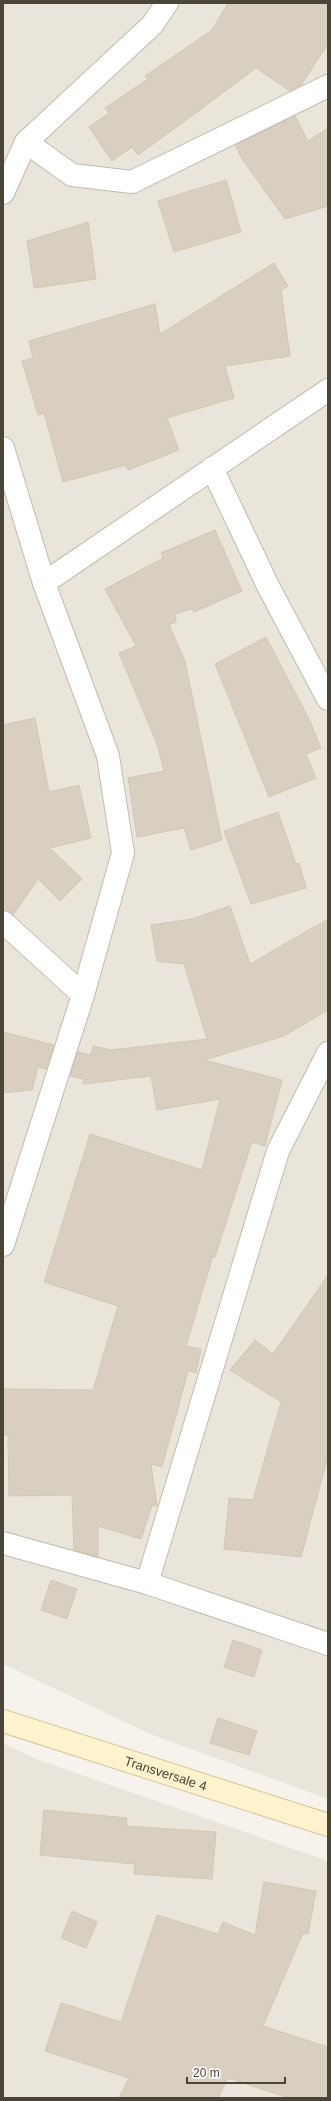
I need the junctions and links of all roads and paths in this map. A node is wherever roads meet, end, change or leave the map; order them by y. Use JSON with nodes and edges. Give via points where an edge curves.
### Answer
{"nodes":[{"id":1,"x":167,"y":3,"type":"edge"},
{"id":2,"x":328,"y":86,"type":"edge"},
{"id":3,"x":26,"y":142,"type":"junction"},
{"id":4,"x":3,"y":193,"type":"edge"},
{"id":5,"x":328,"y":390,"type":"edge"},
{"id":6,"x":3,"y":448,"type":"edge"},
{"id":7,"x":212,"y":468,"type":"junction"},
{"id":8,"x":44,"y":583,"type":"junction"},
{"id":9,"x":328,"y":699,"type":"edge"},
{"id":10,"x":3,"y":922,"type":"edge"},
{"id":11,"x":83,"y":995,"type":"junction"},
{"id":12,"x":328,"y":1053,"type":"edge"},
{"id":13,"x":3,"y":1245,"type":"edge"},
{"id":14,"x":3,"y":1542,"type":"edge"},
{"id":15,"x":147,"y":1583,"type":"junction"},
{"id":16,"x":328,"y":1644,"type":"edge"},
{"id":17,"x":3,"y":1721,"type":"edge"},
{"id":18,"x":328,"y":1825,"type":"edge"}],
"edges":[{"from":1,"to":3,"type":"street","via":[[152,25]]},
{"from":2,"to":3,"type":"street","via":[[182,160],[132,182],[72,175]]},
{"from":3,"to":4,"type":"street"},
{"from":5,"to":7,"type":"street"},
{"from":6,"to":8,"type":"street"},
{"from":7,"to":8,"type":"street"},
{"from":7,"to":9,"type":"street","via":[[268,586]]},
{"from":8,"to":11,"type":"street","via":[[108,756],[123,853]]},
{"from":10,"to":11,"type":"street"},
{"from":11,"to":13,"type":"street"},
{"from":12,"to":15,"type":"street","via":[[278,1151]]},
{"from":14,"to":15,"type":"street"},
{"from":15,"to":16,"type":"street"},
{"from":17,"to":18,"type":"main road","name":"Transversale 4"}]}
